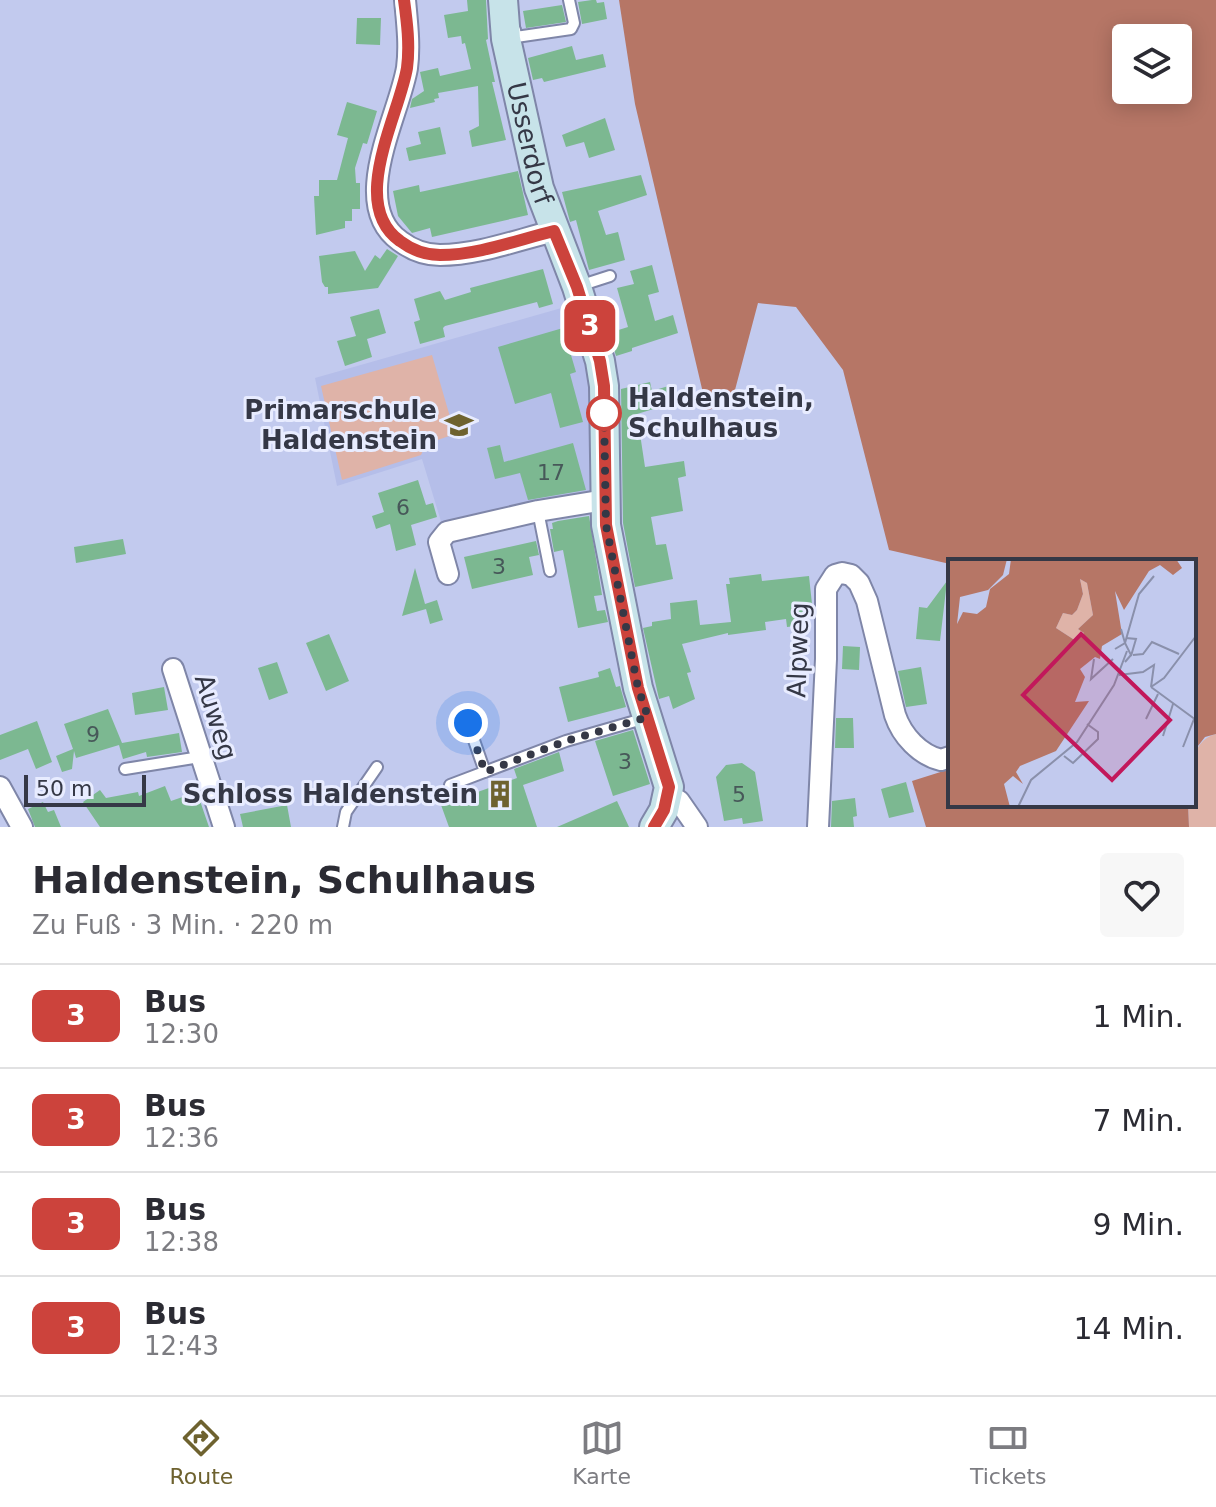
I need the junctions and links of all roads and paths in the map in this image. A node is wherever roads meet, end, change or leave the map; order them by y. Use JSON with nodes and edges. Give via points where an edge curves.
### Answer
{"nodes":[{"id":1,"x":405,"y":0,"type":"edge"},
{"id":2,"x":569,"y":0,"type":"edge"},
{"id":3,"x":503,"y":3,"type":"edge"},
{"id":4,"x":554,"y":231,"type":"junction"},
{"id":5,"x":610,"y":276,"type":"dead end"},
{"id":6,"x":577,"y":287,"type":"junction"},
{"id":7,"x":605,"y":500,"type":"junction"},
{"id":8,"x":538,"y":511,"type":"junction"},
{"id":9,"x":550,"y":571,"type":"dead end"},
{"id":10,"x":448,"y":574,"type":"dead end"},
{"id":11,"x":173,"y":669,"type":"dead end"},
{"id":12,"x":648,"y":717,"type":"junction"},
{"id":13,"x":468,"y":723,"type":"dead end"},
{"id":14,"x":200,"y":757,"type":"junction"},
{"id":15,"x":948,"y":758,"type":"edge"},
{"id":16,"x":377,"y":767,"type":"dead end"},
{"id":17,"x":125,"y":769,"type":"dead end"},
{"id":18,"x":485,"y":772,"type":"junction"},
{"id":19,"x":450,"y":785,"type":"dead end"},
{"id":20,"x":0,"y":787,"type":"edge"},
{"id":21,"x":669,"y":796,"type":"junction"},
{"id":22,"x":22,"y":827,"type":"edge"},
{"id":23,"x":224,"y":827,"type":"edge"},
{"id":24,"x":343,"y":827,"type":"edge"},
{"id":25,"x":654,"y":827,"type":"edge"},
{"id":26,"x":697,"y":827,"type":"edge"},
{"id":27,"x":818,"y":827,"type":"edge"}],
"edges":[{"from":1,"to":4,"type":"street","via":[[407,70],[377,175],[380,216],[387,227],[417,251],[436,255]]},
{"from":2,"to":3,"type":"lane","via":[[571,29],[516,37],[512,10]]},
{"from":3,"to":4,"type":"street","name":"Usserdorf","via":[[539,188]]},
{"from":4,"to":6,"type":"street","name":"Usserdorf"},
{"from":5,"to":6,"type":"lane"},
{"from":6,"to":7,"type":"street","name":"Usserdorf","via":[[604,386]]},
{"from":7,"to":8,"type":"street"},
{"from":7,"to":12,"type":"street","name":"Usserdorf","via":[[638,688]]},
{"from":8,"to":9,"type":"lane"},
{"from":8,"to":10,"type":"street","via":[[442,535],[439,546]]},
{"from":11,"to":14,"type":"street","name":"Auweg"},
{"from":12,"to":18,"type":"lane"},
{"from":12,"to":21,"type":"street","name":"Usserdorf"},
{"from":13,"to":18,"type":"lane"},
{"from":14,"to":17,"type":"lane"},
{"from":14,"to":23,"type":"street","name":"Auweg"},
{"from":15,"to":27,"type":"street","name":"Alpweg","via":[[926,755],[901,728],[867,601],[851,575],[835,575],[826,589]]},
{"from":16,"to":24,"type":"lane","via":[[346,812]]},
{"from":18,"to":19,"type":"lane"},
{"from":20,"to":22,"type":"street"},
{"from":21,"to":25,"type":"street"},
{"from":21,"to":26,"type":"street","via":[[679,801]]}]}
